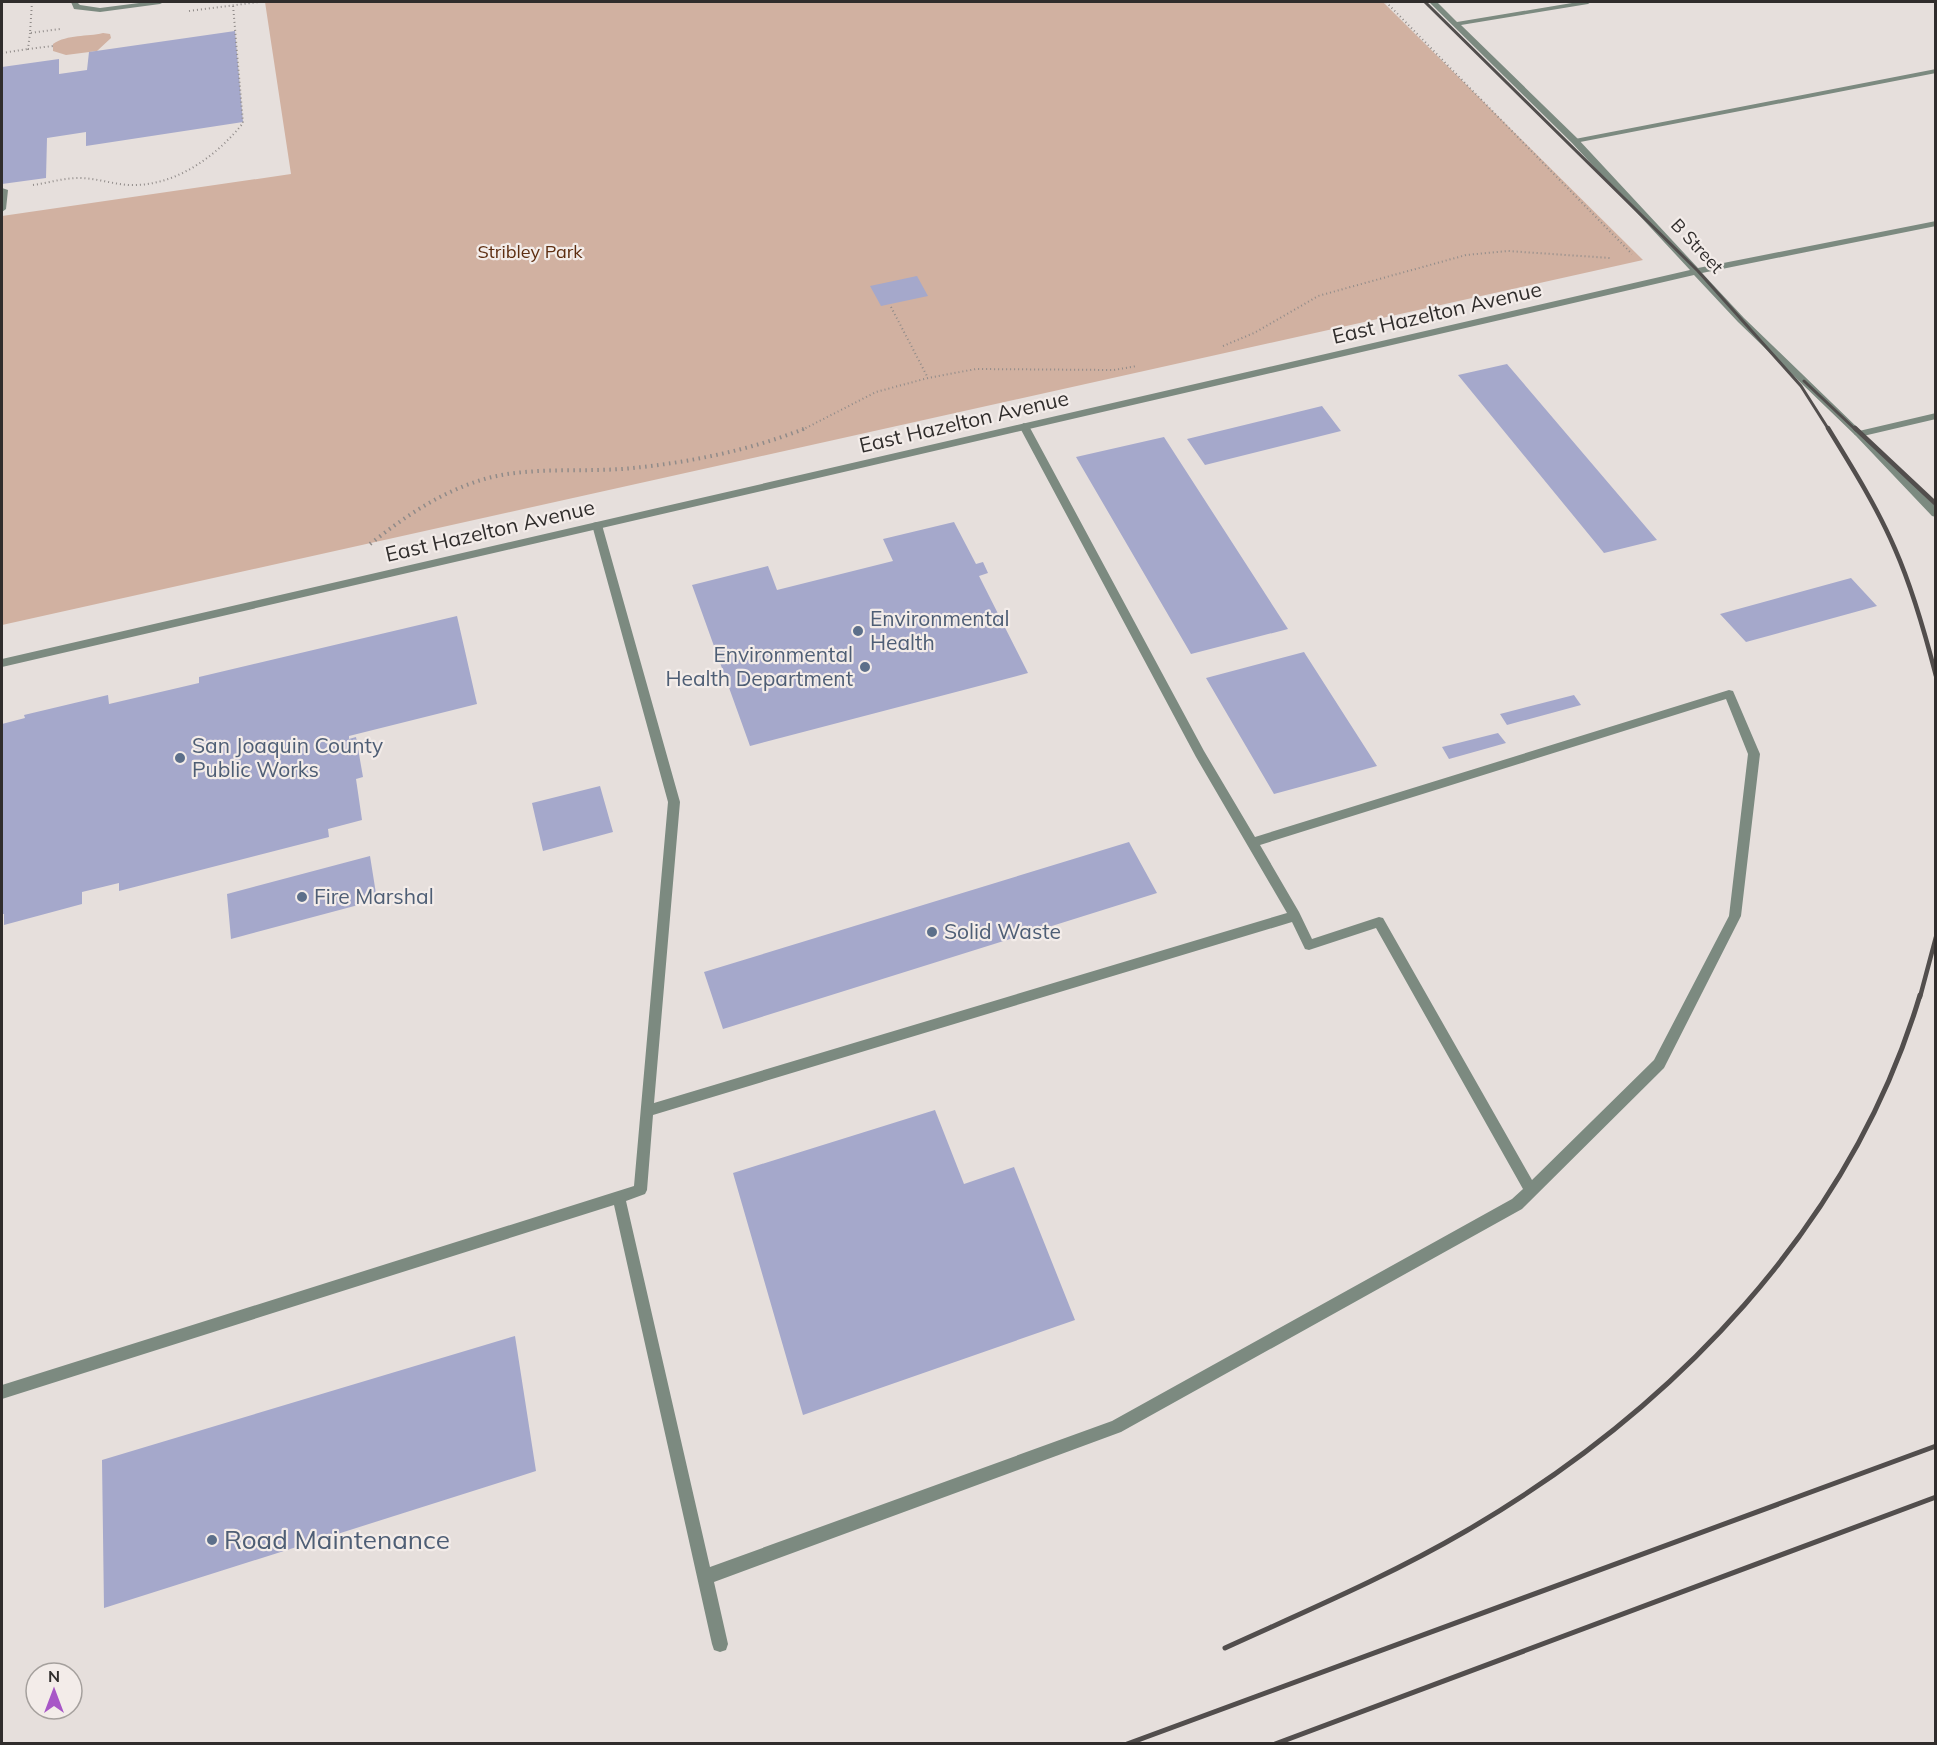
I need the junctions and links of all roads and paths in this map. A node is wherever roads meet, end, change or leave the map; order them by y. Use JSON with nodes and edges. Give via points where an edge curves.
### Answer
{"nodes":[{"id":1,"x":74,"y":2,"type":"edge"},
{"id":2,"x":160,"y":2,"type":"edge"},
{"id":3,"x":1386,"y":2,"type":"edge"},
{"id":4,"x":1433,"y":2,"type":"edge"},
{"id":5,"x":1588,"y":2,"type":"edge"},
{"id":6,"x":233,"y":5,"type":"dead end"},
{"id":7,"x":1456,"y":24,"type":"junction"},
{"id":8,"x":30,"y":33,"type":"dead end"},
{"id":9,"x":53,"y":46,"type":"dead end"},
{"id":10,"x":28,"y":49,"type":"junction"},
{"id":11,"x":2,"y":53,"type":"edge"},
{"id":12,"x":1935,"y":71,"type":"edge"},
{"id":13,"x":1575,"y":141,"type":"junction"},
{"id":14,"x":4,"y":189,"type":"joint"},
{"id":15,"x":2,"y":208,"type":"edge"},
{"id":16,"x":1935,"y":223,"type":"edge"},
{"id":17,"x":1624,"y":256,"type":"dead end"},
{"id":18,"x":1616,"y":258,"type":"dead end"},
{"id":19,"x":1698,"y":271,"type":"junction"},
{"id":20,"x":891,"y":307,"type":"dead end"},
{"id":21,"x":1217,"y":348,"type":"dead end"},
{"id":22,"x":1143,"y":366,"type":"dead end"},
{"id":23,"x":928,"y":378,"type":"junction"},
{"id":24,"x":1935,"y":416,"type":"edge"},
{"id":25,"x":1024,"y":426,"type":"junction"},
{"id":26,"x":1859,"y":434,"type":"junction"},
{"id":27,"x":1935,"y":514,"type":"edge"},
{"id":28,"x":597,"y":525,"type":"junction"},
{"id":29,"x":370,"y":544,"type":"dead end"},
{"id":30,"x":2,"y":663,"type":"edge"},
{"id":31,"x":1252,"y":843,"type":"junction"},
{"id":32,"x":1295,"y":916,"type":"junction"},
{"id":33,"x":646,"y":1111,"type":"junction"},
{"id":34,"x":1531,"y":1190,"type":"junction"},
{"id":35,"x":619,"y":1198,"type":"junction"},
{"id":36,"x":2,"y":1392,"type":"edge"},
{"id":37,"x":705,"y":1577,"type":"junction"},
{"id":38,"x":720,"y":1644,"type":"dead end"}],
"edges":[{"from":1,"to":2,"type":"street","via":[[77,7],[91,10]]},
{"from":3,"to":17,"type":"path","via":[[1632,255]]},
{"from":4,"to":7,"type":"street","name":"B Street"},
{"from":5,"to":7,"type":"street"},
{"from":6,"to":14,"type":"path","via":[[243,123],[220,149],[158,181],[134,185],[78,178]]},
{"from":7,"to":13,"type":"street","name":"B Street"},
{"from":8,"to":10,"type":"path"},
{"from":9,"to":10,"type":"path"},
{"from":10,"to":11,"type":"path"},
{"from":12,"to":13,"type":"street"},
{"from":13,"to":19,"type":"street","name":"B Street"},
{"from":14,"to":15,"type":"street"},
{"from":16,"to":19,"type":"street","name":"East Hazelton Avenue"},
{"from":18,"to":21,"type":"path","via":[[1508,251],[1466,255],[1318,296],[1254,333]]},
{"from":19,"to":25,"type":"street","name":"East Hazelton Avenue"},
{"from":19,"to":26,"type":"street","name":"B Street","via":[[1742,320]]},
{"from":20,"to":23,"type":"path"},
{"from":22,"to":23,"type":"path","via":[[1113,370],[976,369]]},
{"from":23,"to":29,"type":"path","via":[[876,392],[779,440],[740,450],[633,468],[525,473],[463,486],[415,509]]},
{"from":24,"to":26,"type":"street"},
{"from":25,"to":28,"type":"street","name":"East Hazelton Avenue"},
{"from":25,"to":31,"type":"street"},
{"from":26,"to":27,"type":"street","name":"B Street"},
{"from":28,"to":30,"type":"street","name":"East Hazelton Avenue"},
{"from":28,"to":33,"type":"street","via":[[674,801]]},
{"from":31,"to":32,"type":"street"},
{"from":31,"to":34,"type":"street","via":[[1729,694],[1754,754],[1735,916],[1659,1064]]},
{"from":32,"to":33,"type":"street"},
{"from":32,"to":34,"type":"street","via":[[1309,945],[1379,922]]},
{"from":33,"to":35,"type":"street","via":[[640,1190]]},
{"from":34,"to":37,"type":"street","via":[[1517,1204],[1116,1426]]},
{"from":35,"to":36,"type":"street"},
{"from":35,"to":37,"type":"street"},
{"from":37,"to":38,"type":"street"}]}
